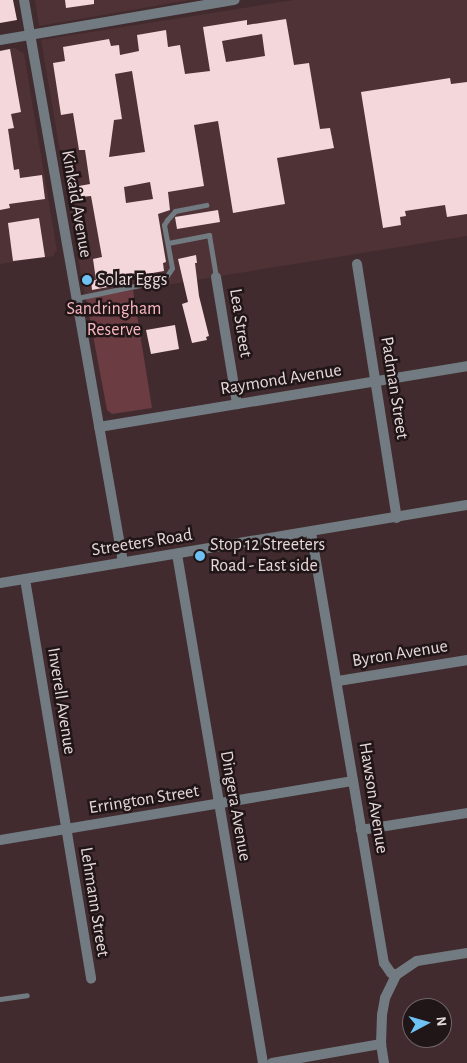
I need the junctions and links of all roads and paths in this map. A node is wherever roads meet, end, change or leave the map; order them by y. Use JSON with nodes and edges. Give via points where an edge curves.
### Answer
{"nodes":[{"id":1,"x":24,"y":0,"type":"edge"},
{"id":2,"x":235,"y":0,"type":"edge"},
{"id":3,"x":30,"y":35,"type":"junction"},
{"id":4,"x":0,"y":40,"type":"edge"},
{"id":5,"x":206,"y":205,"type":"dead end"},
{"id":6,"x":168,"y":243,"type":"junction"},
{"id":7,"x":357,"y":264,"type":"dead end"},
{"id":8,"x":216,"y":278,"type":"joint"},
{"id":9,"x":76,"y":298,"type":"junction"},
{"id":10,"x":467,"y":366,"type":"edge"},
{"id":11,"x":377,"y":381,"type":"junction"},
{"id":12,"x":237,"y":404,"type":"junction"},
{"id":13,"x":99,"y":427,"type":"junction"},
{"id":14,"x":467,"y":505,"type":"edge"},
{"id":15,"x":397,"y":518,"type":"junction"},
{"id":16,"x":311,"y":532,"type":"junction"},
{"id":17,"x":178,"y":554,"type":"junction"},
{"id":18,"x":123,"y":562,"type":"junction"},
{"id":19,"x":25,"y":579,"type":"junction"},
{"id":20,"x":0,"y":583,"type":"edge"},
{"id":21,"x":467,"y":660,"type":"edge"},
{"id":22,"x":338,"y":681,"type":"junction"},
{"id":23,"x":353,"y":781,"type":"junction"},
{"id":24,"x":218,"y":804,"type":"junction"},
{"id":25,"x":467,"y":812,"type":"edge"},
{"id":26,"x":66,"y":829,"type":"junction"},
{"id":27,"x":361,"y":830,"type":"junction"},
{"id":28,"x":0,"y":840,"type":"edge"},
{"id":29,"x":467,"y":953,"type":"edge"},
{"id":30,"x":396,"y":974,"type":"junction"},
{"id":31,"x":91,"y":979,"type":"dead end"},
{"id":32,"x":27,"y":995,"type":"dead end"},
{"id":33,"x":0,"y":999,"type":"edge"},
{"id":34,"x":381,"y":1044,"type":"junction"},
{"id":35,"x":263,"y":1063,"type":"edge"},
{"id":36,"x":272,"y":1063,"type":"edge"},
{"id":37,"x":384,"y":1063,"type":"edge"}],
"edges":[{"from":1,"to":3,"type":"street","name":"Kinkaid Avenue"},
{"from":2,"to":3,"type":"street"},
{"from":3,"to":4,"type":"street"},
{"from":3,"to":9,"type":"street","name":"Kinkaid Avenue"},
{"from":5,"to":6,"type":"lane","via":[[175,211],[170,216],[164,225]]},
{"from":6,"to":8,"type":"lane","via":[[209,235]]},
{"from":6,"to":9,"type":"lane","via":[[172,268],[164,280]]},
{"from":7,"to":11,"type":"street","name":"Padman Street"},
{"from":8,"to":12,"type":"street","name":"Lea Street"},
{"from":9,"to":13,"type":"street","name":"Kinkaid Avenue"},
{"from":10,"to":11,"type":"street","name":"Raymond Avenue"},
{"from":11,"to":12,"type":"street","name":"Raymond Avenue"},
{"from":11,"to":15,"type":"street","name":"Padman Street"},
{"from":12,"to":13,"type":"street","name":"Raymond Avenue"},
{"from":13,"to":18,"type":"street","name":"Kinkaid Avenue"},
{"from":14,"to":15,"type":"street","name":"Streeters Road"},
{"from":15,"to":16,"type":"street","name":"Streeters Road"},
{"from":16,"to":17,"type":"street","name":"Streeters Road"},
{"from":16,"to":22,"type":"street","name":"Hawson Avenue"},
{"from":17,"to":18,"type":"street","name":"Streeters Road"},
{"from":17,"to":24,"type":"street","name":"Dingera Avenue"},
{"from":18,"to":19,"type":"street","name":"Streeters Road"},
{"from":19,"to":20,"type":"street","name":"Streeters Road"},
{"from":19,"to":26,"type":"street","name":"Inverell Avenue"},
{"from":21,"to":22,"type":"street","name":"Byron Avenue"},
{"from":22,"to":23,"type":"street","name":"Hawson Avenue"},
{"from":23,"to":24,"type":"street","name":"Errington Street"},
{"from":23,"to":27,"type":"street","name":"Hawson Avenue"},
{"from":24,"to":26,"type":"street","name":"Errington Street"},
{"from":24,"to":35,"type":"street","name":"Dingera Avenue"},
{"from":25,"to":27,"type":"street"},
{"from":26,"to":28,"type":"street","name":"Errington Street"},
{"from":26,"to":31,"type":"street","name":"Lehmann Street"},
{"from":27,"to":30,"type":"street","name":"Hawson Avenue","via":[[384,962],[391,973]]},
{"from":29,"to":30,"type":"street","via":[[417,962]]},
{"from":30,"to":34,"type":"street","via":[[386,998]]},
{"from":32,"to":33,"type":"lane"},
{"from":34,"to":36,"type":"street"},
{"from":34,"to":37,"type":"street"}]}
